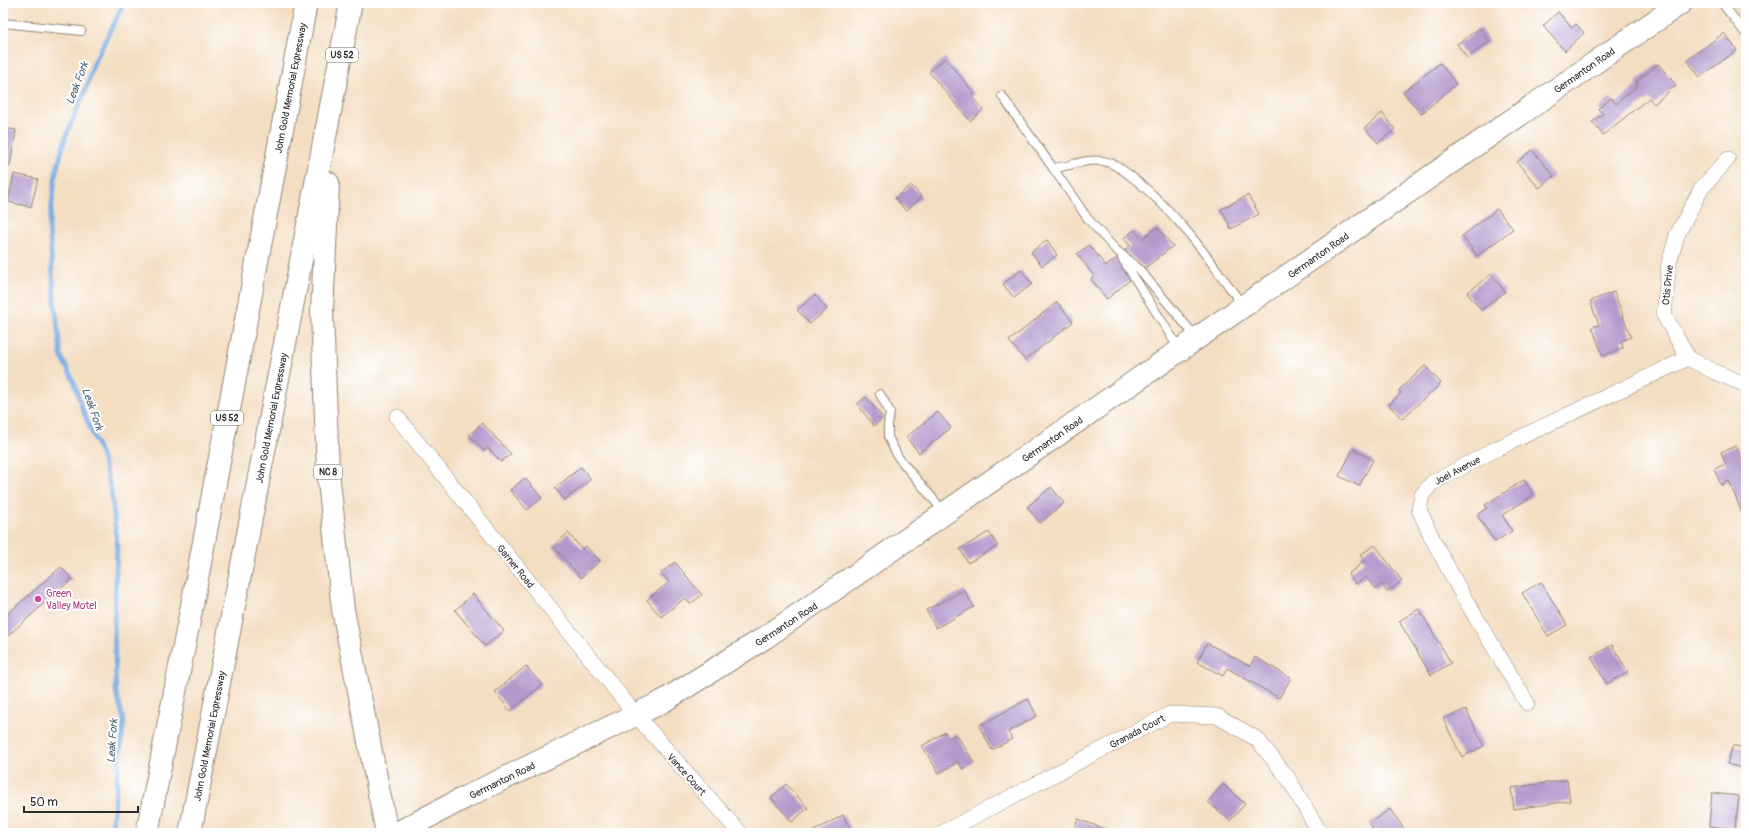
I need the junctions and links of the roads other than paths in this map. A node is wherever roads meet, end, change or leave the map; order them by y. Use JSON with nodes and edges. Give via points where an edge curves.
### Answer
{"nodes":[{"id":1,"x":306,"y":3,"type":"edge"},
{"id":2,"x":351,"y":3,"type":"edge"},
{"id":3,"x":1681,"y":3,"type":"edge"},
{"id":4,"x":1722,"y":3,"type":"edge"},
{"id":5,"x":3,"y":23,"type":"edge"},
{"id":6,"x":81,"y":31,"type":"dead end"},
{"id":7,"x":1746,"y":34,"type":"edge"},
{"id":8,"x":1002,"y":96,"type":"dead end"},
{"id":9,"x":332,"y":106,"type":"junction"},
{"id":10,"x":1728,"y":159,"type":"dead end"},
{"id":11,"x":1053,"y":168,"type":"junction"},
{"id":12,"x":1115,"y":249,"type":"junction"},
{"id":13,"x":1243,"y":306,"type":"junction"},
{"id":14,"x":1189,"y":344,"type":"junction"},
{"id":15,"x":1688,"y":358,"type":"junction"},
{"id":16,"x":1746,"y":384,"type":"edge"},
{"id":17,"x":880,"y":394,"type":"dead end"},
{"id":18,"x":397,"y":417,"type":"dead end"},
{"id":19,"x":945,"y":514,"type":"junction"},
{"id":20,"x":1527,"y":703,"type":"dead end"},
{"id":21,"x":635,"y":714,"type":"junction"},
{"id":22,"x":147,"y":833,"type":"edge"},
{"id":23,"x":190,"y":833,"type":"edge"},
{"id":24,"x":387,"y":833,"type":"edge"},
{"id":25,"x":397,"y":833,"type":"edge"},
{"id":26,"x":740,"y":833,"type":"edge"},
{"id":27,"x":942,"y":833,"type":"edge"},
{"id":28,"x":1320,"y":833,"type":"edge"}],
"edges":[{"from":1,"to":22,"type":"main road","name":"John Gold Memorial Expressway","number":"US 52"},
{"from":2,"to":9,"type":"main road","name":"John Gold Memorial Expressway","number":"US 52"},
{"from":3,"to":13,"type":"main road","name":"Germanton Road"},
{"from":4,"to":7,"type":"lane"},
{"from":5,"to":6,"type":"lane"},
{"from":8,"to":11,"type":"lane"},
{"from":9,"to":23,"type":"main road","name":"John Gold Memorial Expressway","number":"US 52"},
{"from":9,"to":24,"type":"main road","number":"NC 8","via":[[322,312],[328,472],[343,610]]},
{"from":10,"to":15,"type":"street","name":"Otis Drive","via":[[1701,189],[1689,209],[1677,235],[1669,263],[1664,315]]},
{"from":11,"to":12,"type":"lane","via":[[1088,218]]},
{"from":11,"to":13,"type":"lane","via":[[1086,160],[1105,161],[1124,171],[1166,206]]},
{"from":12,"to":14,"type":"lane"},
{"from":12,"to":14,"type":"lane","via":[[1139,269]]},
{"from":13,"to":14,"type":"main road","name":"Germanton Road"},
{"from":14,"to":19,"type":"main road","name":"Germanton Road"},
{"from":15,"to":16,"type":"street"},
{"from":15,"to":20,"type":"street","name":"Joel Avenue","via":[[1498,448],[1432,483],[1422,495],[1419,509],[1433,540]]},
{"from":17,"to":19,"type":"lane","via":[[890,412],[888,437],[898,457]]},
{"from":18,"to":21,"type":"street","name":"Garner Road"},
{"from":19,"to":21,"type":"main road","name":"Germanton Road","via":[[766,637],[662,702]]},
{"from":21,"to":25,"type":"main road","name":"Germanton Road"},
{"from":21,"to":26,"type":"street","name":"Vance Court"},
{"from":27,"to":28,"type":"street","name":"Granada Court","via":[[1170,714],[1217,716],[1257,740],[1288,778]]}]}
